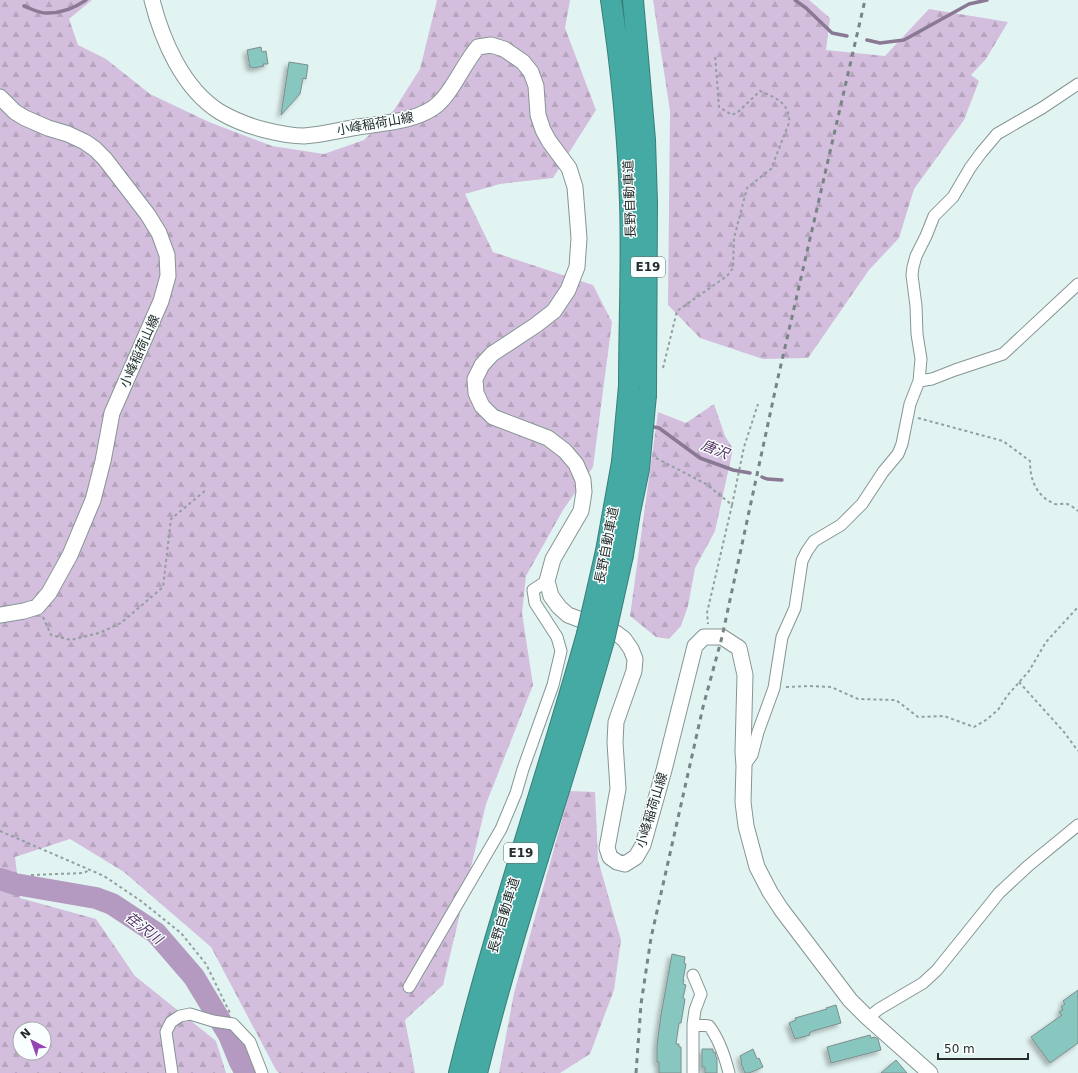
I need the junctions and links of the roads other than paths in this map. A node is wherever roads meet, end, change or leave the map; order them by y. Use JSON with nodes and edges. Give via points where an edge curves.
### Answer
{"nodes":[{"id":1,"x":152,"y":0,"type":"edge"},
{"id":2,"x":611,"y":0,"type":"edge"},
{"id":3,"x":633,"y":0,"type":"edge"},
{"id":4,"x":1078,"y":84,"type":"edge"},
{"id":5,"x":0,"y":97,"type":"edge"},
{"id":6,"x":636,"y":140,"type":"junction"},
{"id":7,"x":1078,"y":284,"type":"edge"},
{"id":8,"x":919,"y":381,"type":"junction"},
{"id":9,"x":546,"y":581,"type":"junction"},
{"id":10,"x":0,"y":615,"type":"edge"},
{"id":11,"x":595,"y":637,"type":"junction"},
{"id":12,"x":744,"y":766,"type":"junction"},
{"id":13,"x":1078,"y":825,"type":"edge"},
{"id":14,"x":693,"y":975,"type":"dead end"},
{"id":15,"x":409,"y":986,"type":"dead end"},
{"id":16,"x":868,"y":1018,"type":"junction"},
{"id":17,"x":693,"y":1024,"type":"junction"},
{"id":18,"x":172,"y":1073,"type":"edge"},
{"id":19,"x":262,"y":1073,"type":"edge"},
{"id":20,"x":459,"y":1073,"type":"edge"},
{"id":21,"x":477,"y":1073,"type":"edge"},
{"id":22,"x":693,"y":1073,"type":"edge"},
{"id":23,"x":729,"y":1073,"type":"edge"},
{"id":24,"x":930,"y":1073,"type":"edge"}],
"edges":[{"from":1,"to":9,"type":"main road","name":"小峰稲荷山線","via":[[156,16],[176,62],[205,100],[236,120],[278,133],[303,136],[416,117],[435,107],[478,47],[491,45],[504,49],[523,62],[531,72],[536,86],[538,115],[543,130],[569,168],[575,187],[579,238],[577,267],[568,290],[554,311],[492,354],[482,365],[475,379],[476,393],[482,406],[493,417],[548,438],[565,451],[576,464],[583,480],[581,510],[553,559]]},
{"from":2,"to":6,"type":"highway","name":"長野自動車道","number":"E19","via":[[622,81]]},
{"from":3,"to":6,"type":"highway","name":"長野自動車道","number":"E19"},
{"from":4,"to":8,"type":"street","via":[[997,134],[973,163],[953,197],[934,216],[916,256],[912,275],[921,359]]},
{"from":5,"to":10,"type":"main road","name":"小峰稲荷山線","via":[[25,118],[68,134],[95,149],[148,215],[168,255],[168,276],[161,301],[112,413],[93,500],[70,555],[49,593],[37,607]]},
{"from":6,"to":11,"type":"highway","name":"長野自動車道","number":"E19","bridge":true,"via":[[630,202],[638,390],[638,462]]},
{"from":7,"to":8,"type":"street","via":[[1003,354],[932,379]]},
{"from":8,"to":12,"type":"street","via":[[910,404],[898,454],[862,504],[841,525],[814,541],[806,551],[802,561],[795,608],[782,637],[774,688],[752,755]]},
{"from":9,"to":12,"type":"main road","name":"小峰稲荷山線","via":[[551,596],[568,615],[616,633],[624,639],[635,659],[634,671],[616,722],[618,789],[607,848],[610,857],[625,864],[636,858],[643,845],[695,646],[704,637],[722,637],[740,648],[745,675]]},
{"from":9,"to":15,"type":"street","via":[[533,590],[535,602],[558,637],[561,651],[551,692],[501,829]]},
{"from":11,"to":20,"type":"highway","name":"長野自動車道","number":"E19","via":[[570,696],[489,959]]},
{"from":11,"to":21,"type":"highway","name":"長野自動車道","number":"E19","via":[[587,700],[506,963]]},
{"from":12,"to":16,"type":"main road","via":[[746,826],[757,867],[781,909],[850,1000]]},
{"from":13,"to":16,"type":"street","via":[[999,893],[936,970],[922,983]]},
{"from":14,"to":17,"type":"street","via":[[701,994]]},
{"from":16,"to":24,"type":"main road"},
{"from":17,"to":22,"type":"street"},
{"from":17,"to":23,"type":"street","via":[[709,1026]]},
{"from":18,"to":19,"type":"street","via":[[166,1032],[171,1022],[180,1016],[190,1014],[231,1023],[250,1042]]}]}
